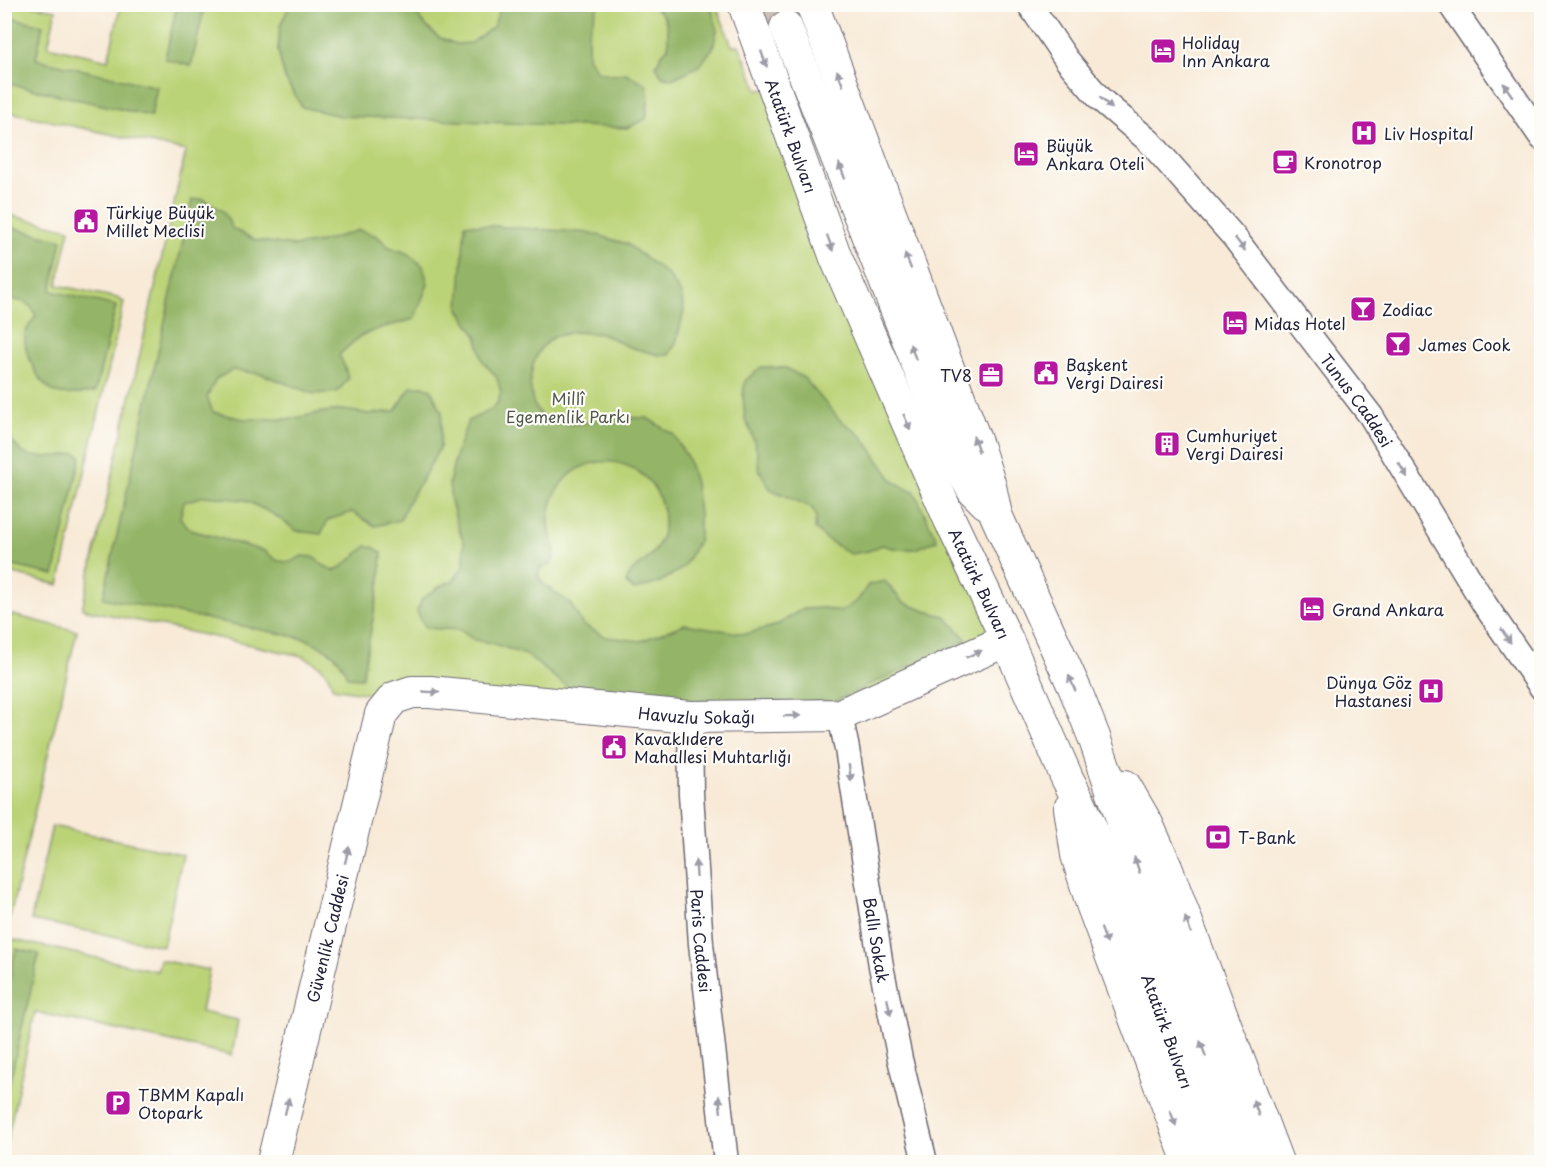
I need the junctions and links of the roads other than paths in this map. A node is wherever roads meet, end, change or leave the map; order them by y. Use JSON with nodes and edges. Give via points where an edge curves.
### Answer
{"nodes":[{"id":1,"x":744,"y":4,"type":"edge"},
{"id":2,"x":812,"y":4,"type":"tunnel mouth"},
{"id":3,"x":1010,"y":4,"type":"edge"},
{"id":4,"x":1029,"y":4,"type":"edge"},
{"id":5,"x":1450,"y":4,"type":"edge"},
{"id":6,"x":786,"y":27,"type":"tunnel mouth"},
{"id":7,"x":1066,"y":60,"type":"junction"},
{"id":8,"x":1542,"y":138,"type":"edge"},
{"id":9,"x":996,"y":515,"type":"junction"},
{"id":10,"x":1007,"y":640,"type":"junction"},
{"id":11,"x":1542,"y":688,"type":"edge"},
{"id":12,"x":381,"y":714,"type":"joint"},
{"id":13,"x":840,"y":715,"type":"junction"},
{"id":14,"x":690,"y":717,"type":"junction"},
{"id":15,"x":1094,"y":737,"type":"junction"},
{"id":16,"x":1066,"y":778,"type":"junction"},
{"id":17,"x":273,"y":1162,"type":"edge"},
{"id":18,"x":726,"y":1162,"type":"edge"},
{"id":19,"x":925,"y":1162,"type":"edge"},
{"id":20,"x":1190,"y":1162,"type":"edge"},
{"id":21,"x":1215,"y":1162,"type":"edge"},
{"id":22,"x":1246,"y":1162,"type":"edge"},
{"id":23,"x":1277,"y":1162,"type":"edge"}],
"edges":[{"from":1,"to":10,"type":"main road","name":"Atatürk Bulvarı","one_way":true,"via":[[836,258]]},
{"from":9,"to":2,"type":"main road","name":"Atatürk Bulvarı","one_way":true,"via":[[978,448]]},
{"from":3,"to":7,"type":"street","name":"Tunus Caddesi","via":[[1041,45]]},
{"from":4,"to":7,"type":"street","name":"Tunus Caddesi"},
{"from":8,"to":5,"type":"street","one_way":true},
{"from":9,"to":6,"type":"main road","one_way":true,"via":[[973,490],[952,452]]},
{"from":7,"to":11,"type":"street","name":"Tunus Caddesi","one_way":true,"via":[[1100,99],[1149,141],[1234,237],[1371,416],[1485,605]]},
{"from":15,"to":9,"type":"main road","name":"Atatürk Bulvarı","one_way":true},
{"from":13,"to":10,"type":"main road","name":"Havuzlu Sokağı","one_way":true},
{"from":10,"to":16,"type":"main road","name":"Atatürk Bulvarı"},
{"from":12,"to":14,"type":"main road","name":"Havuzlu Sokağı","one_way":true,"via":[[394,698],[430,692]]},
{"from":17,"to":12,"type":"main road","name":"Güvenlik Caddesi","one_way":true},
{"from":14,"to":13,"type":"main road","name":"Havuzlu Sokağı","one_way":true},
{"from":13,"to":19,"type":"street","name":"Ballı Sokak","one_way":true,"via":[[881,966]]},
{"from":18,"to":14,"type":"street","name":"Paris Caddesi","one_way":true,"via":[[701,944]]},
{"from":22,"to":15,"type":"main road","name":"Atatürk Bulvarı","one_way":true,"via":[[1179,985]]},
{"from":23,"to":15,"type":"main road","one_way":true,"via":[[1164,862],[1130,792]]},
{"from":16,"to":20,"type":"main road","one_way":true,"via":[[1077,855],[1092,904]]},
{"from":16,"to":21,"type":"main road","name":"Atatürk Bulvarı","via":[[1115,884]]}]}
